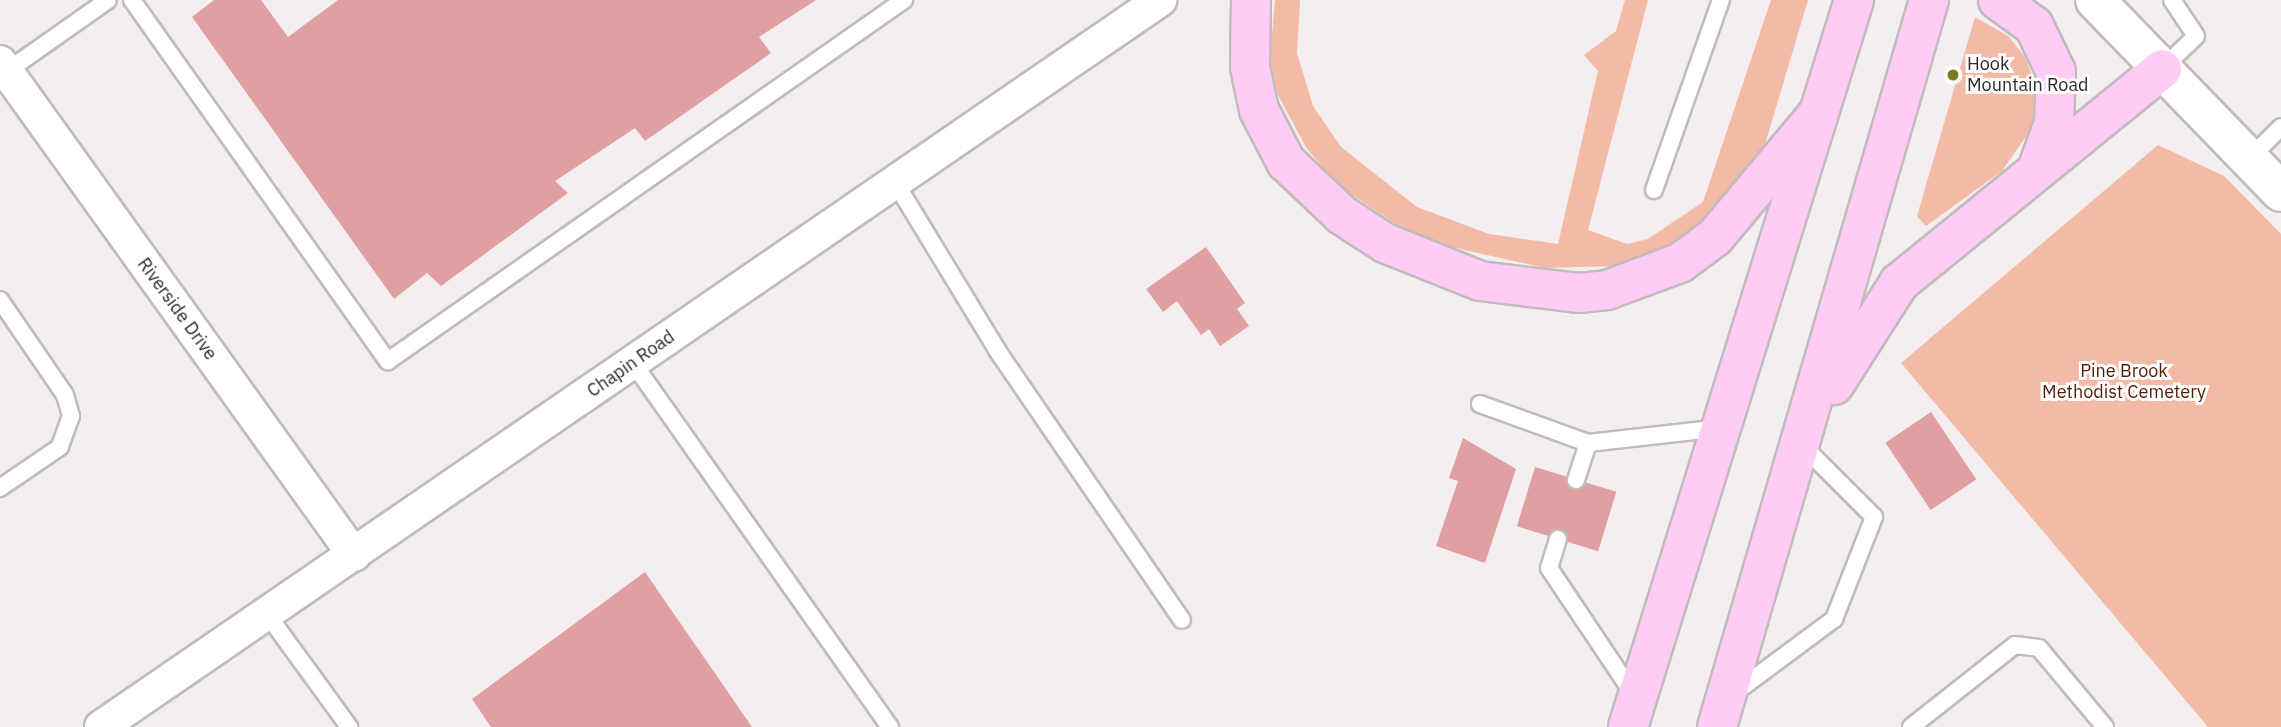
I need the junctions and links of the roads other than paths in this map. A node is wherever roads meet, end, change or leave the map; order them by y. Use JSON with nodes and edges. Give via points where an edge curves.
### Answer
{"nodes":[{"id":1,"x":108,"y":0,"type":"edge"},
{"id":2,"x":132,"y":0,"type":"edge"},
{"id":3,"x":904,"y":0,"type":"edge"},
{"id":4,"x":1251,"y":0,"type":"edge"},
{"id":5,"x":1721,"y":0,"type":"edge"},
{"id":6,"x":1854,"y":0,"type":"edge"},
{"id":7,"x":1929,"y":0,"type":"edge"},
{"id":8,"x":1998,"y":0,"type":"edge"},
{"id":9,"x":2095,"y":0,"type":"edge"},
{"id":10,"x":2172,"y":0,"type":"edge"},
{"id":11,"x":1143,"y":5,"type":"edge"},
{"id":12,"x":3,"y":67,"type":"edge"},
{"id":13,"x":2162,"y":69,"type":"junction"},
{"id":14,"x":1818,"y":114,"type":"junction"},
{"id":15,"x":2281,"y":127,"type":"edge"},
{"id":16,"x":2249,"y":159,"type":"junction"},
{"id":17,"x":2036,"y":171,"type":"junction"},
{"id":18,"x":895,"y":182,"type":"junction"},
{"id":19,"x":1654,"y":190,"type":"dead end"},
{"id":20,"x":2281,"y":192,"type":"edge"},
{"id":21,"x":0,"y":300,"type":"edge"},
{"id":22,"x":633,"y":363,"type":"junction"},
{"id":23,"x":1480,"y":404,"type":"dead end"},
{"id":24,"x":1721,"y":428,"type":"junction"},
{"id":25,"x":1588,"y":443,"type":"junction"},
{"id":26,"x":1801,"y":445,"type":"junction"},
{"id":27,"x":1576,"y":480,"type":"dead end"},
{"id":28,"x":0,"y":488,"type":"edge"},
{"id":29,"x":1558,"y":539,"type":"dead end"},
{"id":30,"x":354,"y":555,"type":"junction"},
{"id":31,"x":267,"y":614,"type":"junction"},
{"id":32,"x":1182,"y":620,"type":"dead end"},
{"id":33,"x":1632,"y":713,"type":"edge"},
{"id":34,"x":1721,"y":713,"type":"edge"},
{"id":35,"x":101,"y":727,"type":"edge"},
{"id":36,"x":349,"y":727,"type":"edge"},
{"id":37,"x":890,"y":727,"type":"edge"},
{"id":38,"x":1911,"y":727,"type":"edge"},
{"id":39,"x":2105,"y":727,"type":"edge"}],
"edges":[{"from":1,"to":12,"type":"lane"},
{"from":2,"to":3,"type":"lane","via":[[388,361]]},
{"from":4,"to":14,"type":"highway","via":[[1250,67],[1259,110],[1286,162],[1342,215],[1385,243],[1480,281],[1579,293],[1607,290],[1679,264],[1715,237]]},
{"from":5,"to":19,"type":"lane"},
{"from":6,"to":14,"type":"highway"},
{"from":7,"to":26,"type":"highway"},
{"from":8,"to":17,"type":"highway","via":[[2034,26],[2056,72],[2054,123]]},
{"from":9,"to":13,"type":"main road"},
{"from":10,"to":13,"type":"lane","via":[[2196,36]]},
{"from":11,"to":18,"type":"street","name":"Chapin Road"},
{"from":12,"to":30,"type":"street","name":"Riverside Drive"},
{"from":13,"to":16,"type":"main road"},
{"from":13,"to":17,"type":"highway"},
{"from":14,"to":24,"type":"highway"},
{"from":15,"to":16,"type":"lane"},
{"from":16,"to":20,"type":"main road"},
{"from":17,"to":26,"type":"highway","via":[[1899,283]]},
{"from":18,"to":22,"type":"street","name":"Chapin Road"},
{"from":18,"to":32,"type":"lane","via":[[998,350]]},
{"from":21,"to":28,"type":"lane","via":[[65,396],[71,416],[60,447]]},
{"from":22,"to":30,"type":"street","name":"Chapin Road"},
{"from":22,"to":37,"type":"lane"},
{"from":23,"to":25,"type":"lane"},
{"from":24,"to":25,"type":"lane"},
{"from":24,"to":33,"type":"highway"},
{"from":25,"to":27,"type":"lane"},
{"from":26,"to":34,"type":"highway"},
{"from":26,"to":34,"type":"lane","via":[[1874,517],[1834,618]]},
{"from":29,"to":33,"type":"lane","via":[[1549,568]]},
{"from":30,"to":31,"type":"street","name":"Chapin Road"},
{"from":31,"to":35,"type":"street","name":"Chapin Road"},
{"from":31,"to":36,"type":"lane"},
{"from":38,"to":39,"type":"lane","via":[[2015,645],[2039,648]]}]}
